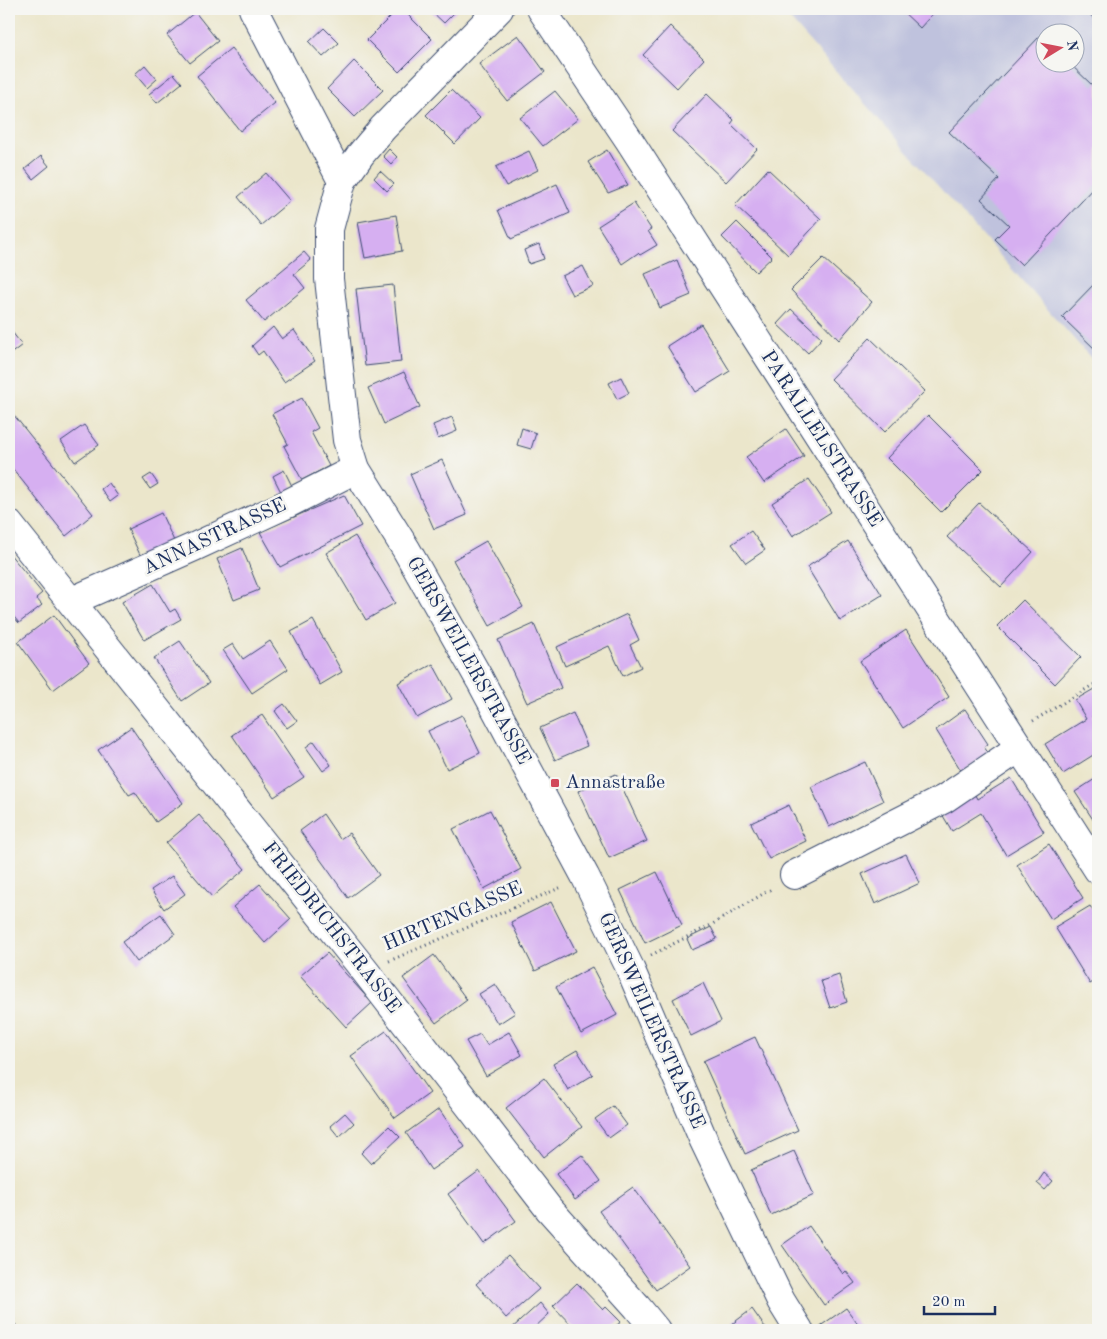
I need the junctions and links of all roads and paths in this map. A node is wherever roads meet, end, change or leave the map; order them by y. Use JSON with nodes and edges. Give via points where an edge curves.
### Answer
{"nodes":[{"id":1,"x":253,"y":9,"type":"edge"},
{"id":2,"x":499,"y":9,"type":"edge"},
{"id":3,"x":541,"y":9,"type":"edge"},
{"id":4,"x":342,"y":181,"type":"junction"},
{"id":5,"x":356,"y":469,"type":"junction"},
{"id":6,"x":9,"y":524,"type":"edge"},
{"id":7,"x":72,"y":601,"type":"junction"},
{"id":8,"x":1098,"y":682,"type":"edge"},
{"id":9,"x":1015,"y":741,"type":"junction"},
{"id":10,"x":1098,"y":870,"type":"edge"},
{"id":11,"x":794,"y":875,"type":"joint"},
{"id":12,"x":553,"y":890,"type":"dead end"},
{"id":13,"x":629,"y":966,"type":"junction"},
{"id":14,"x":365,"y":971,"type":"junction"},
{"id":15,"x":9,"y":1300,"type":"edge"},
{"id":16,"x":16,"y":1330,"type":"edge"},
{"id":17,"x":656,"y":1330,"type":"edge"},
{"id":18,"x":799,"y":1330,"type":"edge"}],
"edges":[{"from":1,"to":4,"type":"street"},
{"from":2,"to":4,"type":"street","name":"GERSWEILERSTRASSE","via":[[383,128]]},
{"from":3,"to":9,"type":"street","name":"PARALLELSTRASSE","via":[[629,140]]},
{"from":4,"to":5,"type":"street","name":"GERSWEILERSTRASSE","via":[[329,229],[329,279],[348,440]]},
{"from":5,"to":7,"type":"street","name":"ANNASTRASSE","via":[[287,504]]},
{"from":5,"to":13,"type":"street","name":"GERSWEILERSTRASSE","via":[[406,549],[480,680],[585,876]]},
{"from":6,"to":7,"type":"street","name":"FRIEDRICHSTRASSE"},
{"from":7,"to":14,"type":"street","name":"FRIEDRICHSTRASSE"},
{"from":8,"to":9,"type":"path"},
{"from":9,"to":10,"type":"street","name":"PARALLELSTRASSE"},
{"from":9,"to":11,"type":"street","via":[[944,799]]},
{"from":11,"to":13,"type":"path","via":[[711,925]]},
{"from":12,"to":14,"type":"path","name":"HIRTENGASSE"},
{"from":13,"to":18,"type":"street","name":"GERSWEILERSTRASSE","via":[[704,1141],[781,1301]]},
{"from":14,"to":17,"type":"street","name":"FRIEDRICHSTRASSE","via":[[549,1210]]},
{"from":15,"to":16,"type":"path"}]}
